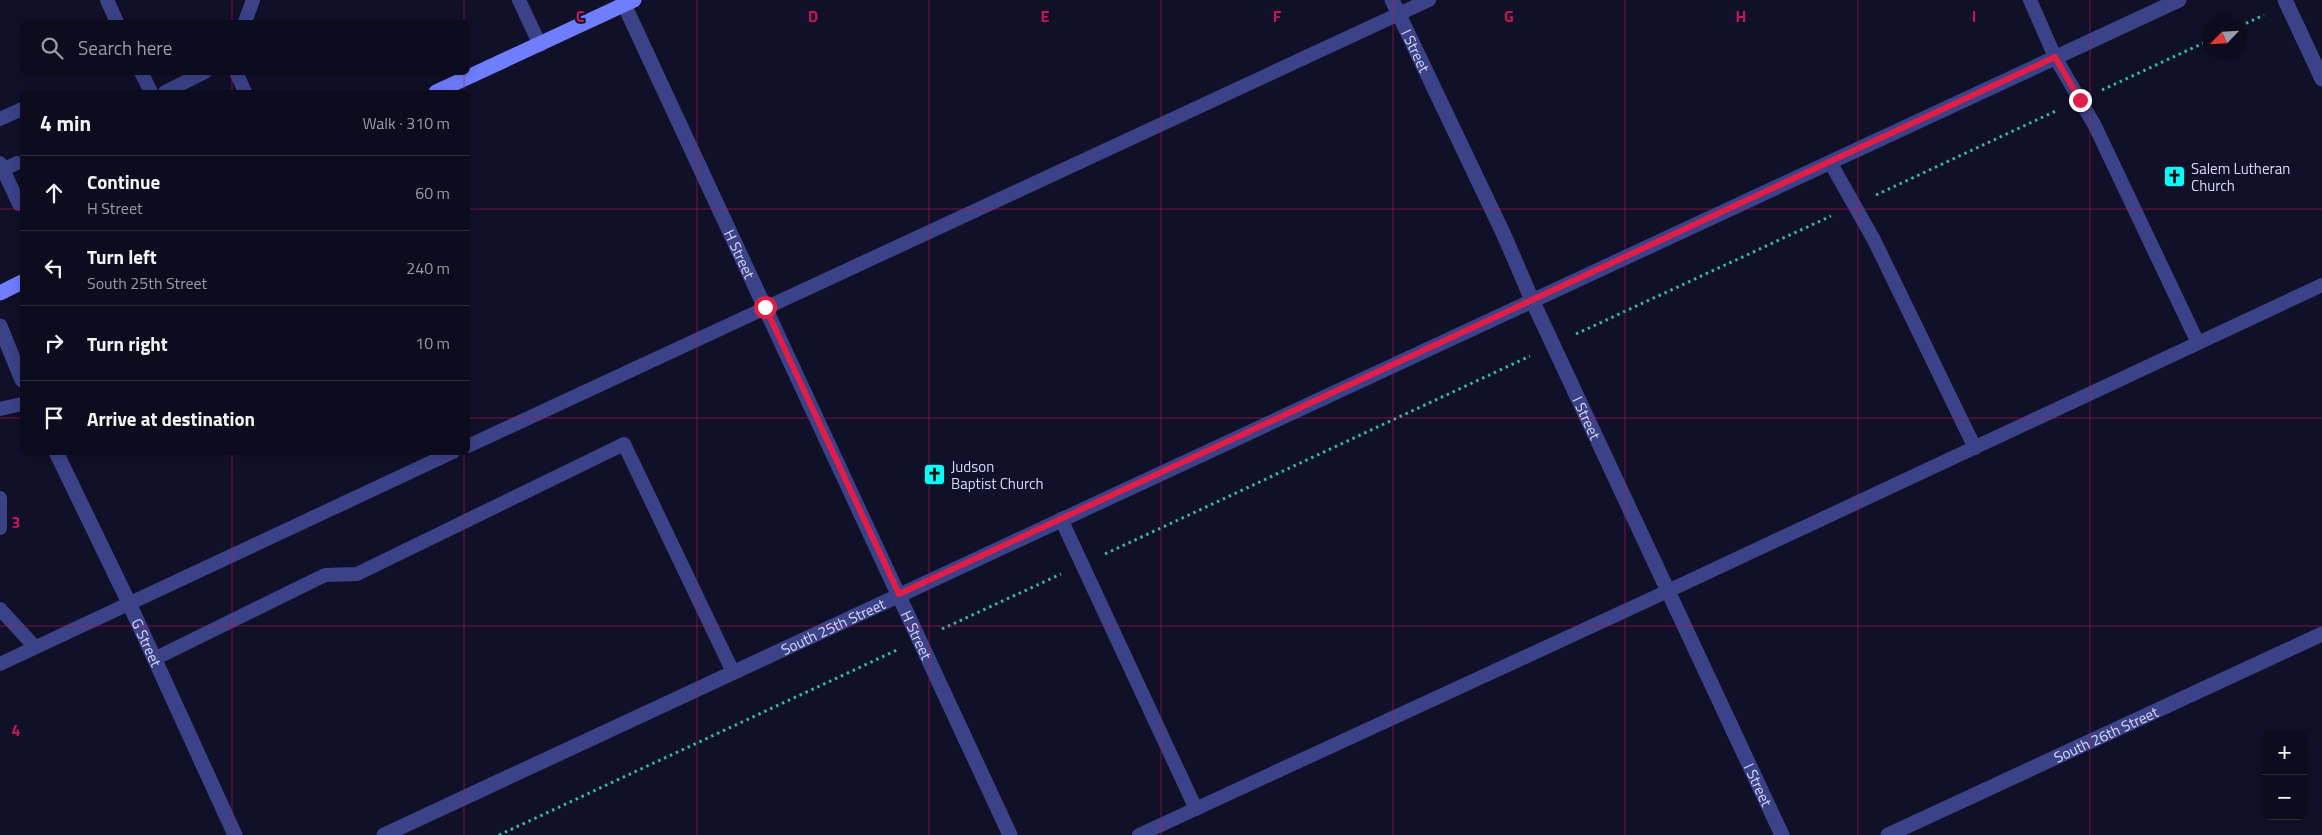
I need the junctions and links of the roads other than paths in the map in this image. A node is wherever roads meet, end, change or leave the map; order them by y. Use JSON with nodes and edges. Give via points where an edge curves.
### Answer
{"nodes":[{"id":1,"x":107,"y":0,"type":"edge"},
{"id":2,"x":253,"y":0,"type":"edge"},
{"id":3,"x":519,"y":0,"type":"edge"},
{"id":4,"x":1392,"y":0,"type":"edge"},
{"id":5,"x":1429,"y":0,"type":"edge"},
{"id":6,"x":2030,"y":0,"type":"edge"},
{"id":7,"x":2179,"y":0,"type":"edge"},
{"id":8,"x":2285,"y":0,"type":"edge"},
{"id":9,"x":627,"y":2,"type":"edge"},
{"id":10,"x":1398,"y":14,"type":"junction"},
{"id":11,"x":116,"y":20,"type":"edge"},
{"id":12,"x":246,"y":20,"type":"edge"},
{"id":13,"x":540,"y":45,"type":"junction"},
{"id":14,"x":2055,"y":57,"type":"junction"},
{"id":15,"x":142,"y":75,"type":"edge"},
{"id":16,"x":199,"y":75,"type":"edge"},
{"id":17,"x":237,"y":75,"type":"edge"},
{"id":18,"x":2322,"y":79,"type":"edge"},
{"id":19,"x":149,"y":90,"type":"edge"},
{"id":20,"x":169,"y":90,"type":"edge"},
{"id":21,"x":244,"y":90,"type":"edge"},
{"id":22,"x":440,"y":90,"type":"edge"},
{"id":23,"x":20,"y":110,"type":"edge"},
{"id":24,"x":0,"y":119,"type":"edge"},
{"id":25,"x":1830,"y":162,"type":"junction"},
{"id":26,"x":17,"y":163,"type":"dead end"},
{"id":27,"x":1,"y":167,"type":"edge"},
{"id":28,"x":20,"y":203,"type":"edge"},
{"id":29,"x":20,"y":283,"type":"edge"},
{"id":30,"x":2322,"y":285,"type":"edge"},
{"id":31,"x":0,"y":293,"type":"edge"},
{"id":32,"x":1532,"y":300,"type":"junction"},
{"id":33,"x":765,"y":307,"type":"junction"},
{"id":34,"x":0,"y":326,"type":"edge"},
{"id":35,"x":2198,"y":344,"type":"junction"},
{"id":36,"x":20,"y":375,"type":"edge"},
{"id":37,"x":20,"y":404,"type":"edge"},
{"id":38,"x":0,"y":409,"type":"edge"},
{"id":39,"x":470,"y":445,"type":"edge"},
{"id":40,"x":1975,"y":448,"type":"junction"},
{"id":41,"x":57,"y":455,"type":"edge"},
{"id":42,"x":446,"y":455,"type":"edge"},
{"id":43,"x":0,"y":498,"type":"edge"},
{"id":44,"x":1061,"y":519,"type":"junction"},
{"id":45,"x":0,"y":528,"type":"edge"},
{"id":46,"x":1668,"y":592,"type":"junction"},
{"id":47,"x":899,"y":594,"type":"junction"},
{"id":48,"x":128,"y":603,"type":"junction"},
{"id":49,"x":0,"y":609,"type":"edge"},
{"id":50,"x":2322,"y":634,"type":"edge"},
{"id":51,"x":35,"y":647,"type":"junction"},
{"id":52,"x":154,"y":658,"type":"junction"},
{"id":53,"x":0,"y":664,"type":"edge"},
{"id":54,"x":733,"y":672,"type":"junction"},
{"id":55,"x":1196,"y":809,"type":"junction"},
{"id":56,"x":235,"y":835,"type":"edge"},
{"id":57,"x":384,"y":835,"type":"edge"},
{"id":58,"x":1010,"y":835,"type":"edge"},
{"id":59,"x":1139,"y":835,"type":"edge"},
{"id":60,"x":1782,"y":835,"type":"edge"},
{"id":61,"x":1888,"y":835,"type":"edge"}],
"edges":[{"from":1,"to":11,"type":"lane"},
{"from":2,"to":12,"type":"lane"},
{"from":3,"to":13,"type":"lane"},
{"from":4,"to":10,"type":"street","name":"I Street"},
{"from":5,"to":10,"type":"lane"},
{"from":6,"to":14,"type":"lane"},
{"from":7,"to":14,"type":"street","name":"South 25th Street"},
{"from":8,"to":18,"type":"street"},
{"from":9,"to":13,"type":"main road"},
{"from":9,"to":33,"type":"street","name":"H Street"},
{"from":10,"to":32,"type":"street","name":"I Street"},
{"from":10,"to":33,"type":"lane"},
{"from":13,"to":22,"type":"main road"},
{"from":14,"to":25,"type":"street","name":"South 25th Street"},
{"from":14,"to":35,"type":"lane","via":[[2095,126]]},
{"from":15,"to":19,"type":"lane"},
{"from":16,"to":20,"type":"lane"},
{"from":17,"to":21,"type":"lane"},
{"from":23,"to":24,"type":"lane"},
{"from":25,"to":32,"type":"street","name":"South 25th Street"},
{"from":25,"to":40,"type":"lane","via":[[1874,240]]},
{"from":26,"to":27,"type":"lane"},
{"from":27,"to":28,"type":"lane"},
{"from":29,"to":31,"type":"main road"},
{"from":30,"to":35,"type":"lane"},
{"from":32,"to":44,"type":"street","name":"South 25th Street"},
{"from":32,"to":46,"type":"street","name":"I Street"},
{"from":33,"to":39,"type":"lane"},
{"from":33,"to":47,"type":"street","name":"H Street"},
{"from":34,"to":36,"type":"street"},
{"from":35,"to":40,"type":"lane"},
{"from":37,"to":38,"type":"lane"},
{"from":40,"to":46,"type":"lane"},
{"from":41,"to":48,"type":"street","name":"G Street"},
{"from":42,"to":48,"type":"lane"},
{"from":43,"to":45,"type":"lane"},
{"from":44,"to":47,"type":"street","name":"South 25th Street"},
{"from":44,"to":55,"type":"lane"},
{"from":46,"to":55,"type":"lane"},
{"from":46,"to":60,"type":"street","name":"I Street"},
{"from":47,"to":54,"type":"street","name":"South 25th Street"},
{"from":47,"to":58,"type":"street","name":"H Street"},
{"from":48,"to":51,"type":"lane"},
{"from":48,"to":52,"type":"street","name":"G Street"},
{"from":49,"to":51,"type":"lane"},
{"from":50,"to":61,"type":"street","name":"South 26th Street"},
{"from":51,"to":53,"type":"lane"},
{"from":52,"to":54,"type":"lane","via":[[325,575],[356,574],[624,444]]},
{"from":52,"to":56,"type":"street","name":"G Street"},
{"from":54,"to":57,"type":"street","name":"South 25th Street"},
{"from":55,"to":59,"type":"lane"}]}
